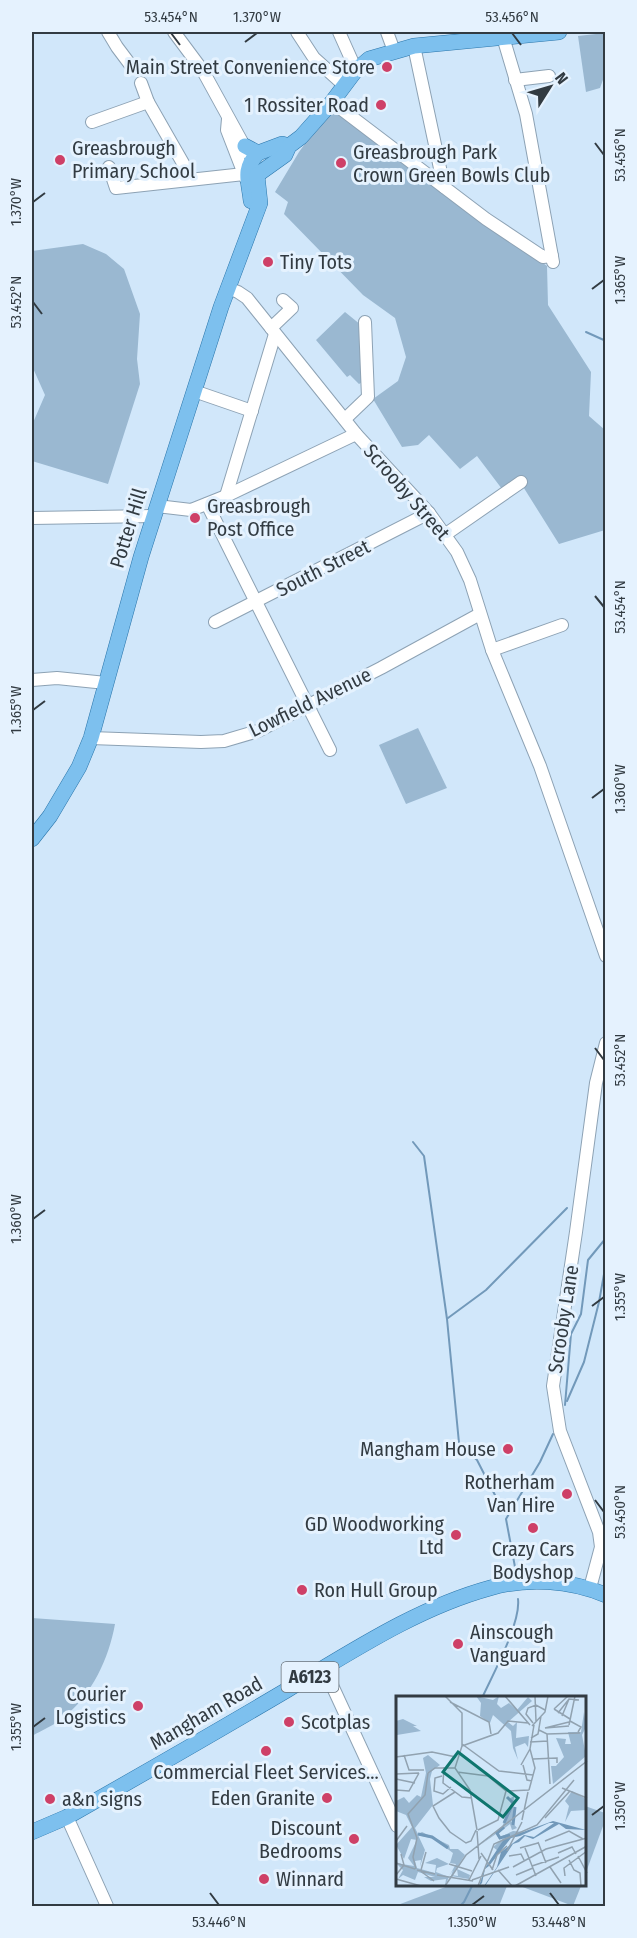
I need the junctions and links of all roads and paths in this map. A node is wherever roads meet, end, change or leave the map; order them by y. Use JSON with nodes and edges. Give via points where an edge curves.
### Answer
{"nodes":[{"id":1,"x":108,"y":32,"type":"edge"},
{"id":2,"x":174,"y":32,"type":"edge"},
{"id":3,"x":297,"y":32,"type":"edge"},
{"id":4,"x":339,"y":32,"type":"edge"},
{"id":5,"x":387,"y":32,"type":"edge"},
{"id":6,"x":559,"y":32,"type":"edge"},
{"id":7,"x":499,"y":36,"type":"edge"},
{"id":8,"x":414,"y":46,"type":"junction"},
{"id":9,"x":394,"y":51,"type":"junction"},
{"id":10,"x":132,"y":67,"type":"dead end"},
{"id":11,"x":356,"y":70,"type":"junction"},
{"id":12,"x":549,"y":76,"type":"dead end"},
{"id":13,"x":515,"y":80,"type":"junction"},
{"id":14,"x":141,"y":83,"type":"dead end"},
{"id":15,"x":344,"y":85,"type":"junction"},
{"id":16,"x":148,"y":102,"type":"junction"},
{"id":17,"x":332,"y":102,"type":"junction"},
{"id":18,"x":228,"y":118,"type":"junction"},
{"id":19,"x":92,"y":122,"type":"dead end"},
{"id":20,"x":289,"y":146,"type":"junction"},
{"id":21,"x":249,"y":165,"type":"junction"},
{"id":22,"x":109,"y":167,"type":"dead end"},
{"id":23,"x":192,"y":179,"type":"junction"},
{"id":24,"x":444,"y":187,"type":"junction"},
{"id":25,"x":228,"y":288,"type":"junction"},
{"id":26,"x":283,"y":300,"type":"dead end"},
{"id":27,"x":365,"y":322,"type":"dead end"},
{"id":28,"x":273,"y":331,"type":"junction"},
{"id":29,"x":194,"y":391,"type":"junction"},
{"id":30,"x":252,"y":411,"type":"junction"},
{"id":31,"x":345,"y":419,"type":"junction"},
{"id":32,"x":356,"y":434,"type":"junction"},
{"id":33,"x":521,"y":482,"type":"dead end"},
{"id":34,"x":226,"y":496,"type":"junction"},
{"id":35,"x":207,"y":504,"type":"junction"},
{"id":36,"x":156,"y":511,"type":"junction"},
{"id":37,"x":429,"y":513,"type":"junction"},
{"id":38,"x":32,"y":518,"type":"edge"},
{"id":39,"x":446,"y":534,"type":"junction"},
{"id":40,"x":255,"y":603,"type":"junction"},
{"id":41,"x":480,"y":614,"type":"junction"},
{"id":42,"x":215,"y":622,"type":"dead end"},
{"id":43,"x":562,"y":625,"type":"dead end"},
{"id":44,"x":492,"y":650,"type":"junction"},
{"id":45,"x":32,"y":680,"type":"edge"},
{"id":46,"x":106,"y":683,"type":"junction"},
{"id":47,"x":307,"y":705,"type":"junction"},
{"id":48,"x":91,"y":738,"type":"junction"},
{"id":49,"x":330,"y":750,"type":"dead end"},
{"id":50,"x":32,"y":839,"type":"edge"},
{"id":51,"x":606,"y":956,"type":"edge"},
{"id":52,"x":606,"y":1043,"type":"edge"},
{"id":53,"x":590,"y":1588,"type":"junction"},
{"id":54,"x":606,"y":1595,"type":"edge"},
{"id":55,"x":324,"y":1668,"type":"junction"},
{"id":56,"x":67,"y":1817,"type":"junction"},
{"id":57,"x":396,"y":1824,"type":"edge"},
{"id":58,"x":32,"y":1832,"type":"edge"},
{"id":59,"x":107,"y":1906,"type":"edge"}],
"edges":[{"from":1,"to":10,"type":"street"},
{"from":2,"to":18,"type":"street","via":[[203,72]]},
{"from":3,"to":15,"type":"street","via":[[314,58]]},
{"from":4,"to":11,"type":"street"},
{"from":5,"to":9,"type":"street"},
{"from":6,"to":7,"type":"main road"},
{"from":7,"to":8,"type":"main road"},
{"from":7,"to":13,"type":"street"},
{"from":8,"to":9,"type":"main road"},
{"from":8,"to":24,"type":"street"},
{"from":9,"to":11,"type":"main road","via":[[369,59]]},
{"from":11,"to":15,"type":"main road"},
{"from":12,"to":13,"type":"street"},
{"from":13,"to":24,"type":"street","via":[[526,114],[552,259],[543,257]]},
{"from":14,"to":16,"type":"street"},
{"from":15,"to":17,"type":"main road"},
{"from":16,"to":19,"type":"street"},
{"from":16,"to":23,"type":"street"},
{"from":17,"to":20,"type":"main road"},
{"from":17,"to":24,"type":"street"},
{"from":18,"to":21,"type":"street"},
{"from":18,"to":21,"type":"street","via":[[227,130]]},
{"from":20,"to":21,"type":"main road","via":[[282,144]]},
{"from":20,"to":21,"type":"main road","via":[[285,155]]},
{"from":21,"to":23,"type":"street"},
{"from":21,"to":25,"type":"main road","name":"Potter Hill","via":[[260,203]]},
{"from":22,"to":23,"type":"street","via":[[116,188]]},
{"from":25,"to":28,"type":"street","name":"Scrooby Street","via":[[247,298]]},
{"from":25,"to":29,"type":"main road","name":"Potter Hill"},
{"from":26,"to":28,"type":"street","via":[[292,308]]},
{"from":27,"to":31,"type":"street","via":[[368,397]]},
{"from":28,"to":30,"type":"street"},
{"from":28,"to":31,"type":"street","name":"Scrooby Street"},
{"from":29,"to":30,"type":"street"},
{"from":29,"to":36,"type":"main road","name":"Potter Hill"},
{"from":30,"to":34,"type":"street"},
{"from":31,"to":32,"type":"street","name":"Scrooby Street"},
{"from":32,"to":34,"type":"street"},
{"from":32,"to":37,"type":"street","name":"Scrooby Street"},
{"from":33,"to":39,"type":"street"},
{"from":34,"to":35,"type":"street"},
{"from":35,"to":36,"type":"street","via":[[191,510]]},
{"from":35,"to":40,"type":"street"},
{"from":36,"to":38,"type":"street"},
{"from":36,"to":46,"type":"main road","name":"Potter Hill"},
{"from":37,"to":39,"type":"street","name":"Scrooby Street"},
{"from":37,"to":40,"type":"street","name":"South Street"},
{"from":39,"to":41,"type":"street","name":"Scrooby Street","via":[[465,567]]},
{"from":40,"to":42,"type":"street","name":"South Street"},
{"from":40,"to":47,"type":"street"},
{"from":41,"to":44,"type":"street","name":"Scrooby Street"},
{"from":41,"to":47,"type":"street","name":"Lowfield Avenue"},
{"from":43,"to":44,"type":"street"},
{"from":44,"to":51,"type":"street","name":"Scrooby Street","via":[[540,766]]},
{"from":45,"to":46,"type":"street","via":[[57,678]]},
{"from":46,"to":48,"type":"main road","name":"Potter Hill"},
{"from":47,"to":48,"type":"street","name":"Lowfield Avenue","via":[[258,731],[224,741]]},
{"from":47,"to":49,"type":"street"},
{"from":48,"to":50,"type":"main road","name":"Potter Hill","via":[[79,767]]},
{"from":52,"to":53,"type":"street","name":"Scrooby Lane","via":[[596,1083],[553,1386],[563,1441],[599,1532],[601,1547]]},
{"from":53,"to":54,"type":"main road","name":"Mangham Road","number":"A6123"},
{"from":53,"to":55,"type":"main road","name":"Mangham Road","number":"A6123","via":[[520,1582],[490,1588],[425,1612]]},
{"from":55,"to":56,"type":"main road","name":"Mangham Road","number":"A6123"},
{"from":55,"to":57,"type":"street"},
{"from":56,"to":58,"type":"main road","name":"Mangham Road","number":"A6123"},
{"from":56,"to":59,"type":"street"}]}
